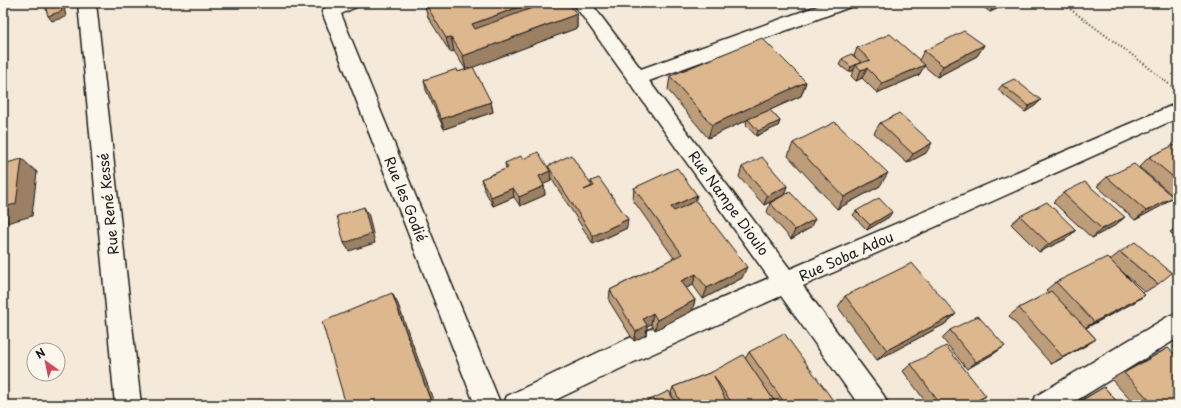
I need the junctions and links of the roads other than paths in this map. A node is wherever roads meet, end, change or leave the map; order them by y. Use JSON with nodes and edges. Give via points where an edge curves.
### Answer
{"nodes":[{"id":1,"x":87,"y":3,"type":"edge"},
{"id":2,"x":350,"y":3,"type":"edge"},
{"id":3,"x":582,"y":3,"type":"edge"},
{"id":4,"x":844,"y":3,"type":"edge"},
{"id":5,"x":823,"y":6,"type":"edge"},
{"id":6,"x":636,"y":78,"type":"junction"},
{"id":7,"x":1178,"y":110,"type":"edge"},
{"id":8,"x":786,"y":282,"type":"junction"},
{"id":9,"x":1178,"y":324,"type":"edge"},
{"id":10,"x":128,"y":405,"type":"edge"},
{"id":11,"x":488,"y":405,"type":"edge"},
{"id":12,"x":516,"y":405,"type":"edge"},
{"id":13,"x":875,"y":405,"type":"edge"},
{"id":14,"x":1045,"y":405,"type":"edge"}],
"edges":[{"from":1,"to":10,"type":"street","name":"Rue René Kessé"},
{"from":2,"to":11,"type":"street","name":"Rue les Godié","via":[[331,12]]},
{"from":3,"to":6,"type":"street","name":"Rue Nampe Dioulo"},
{"from":4,"to":5,"type":"street"},
{"from":5,"to":6,"type":"street"},
{"from":6,"to":8,"type":"street","name":"Rue Nampe Dioulo"},
{"from":7,"to":8,"type":"street","name":"Rue Soba Adou"},
{"from":8,"to":12,"type":"street","name":"Rue Soba Adou","via":[[625,353]]},
{"from":8,"to":13,"type":"street","name":"Rue Nampe Dioulo"},
{"from":9,"to":14,"type":"street"}]}
